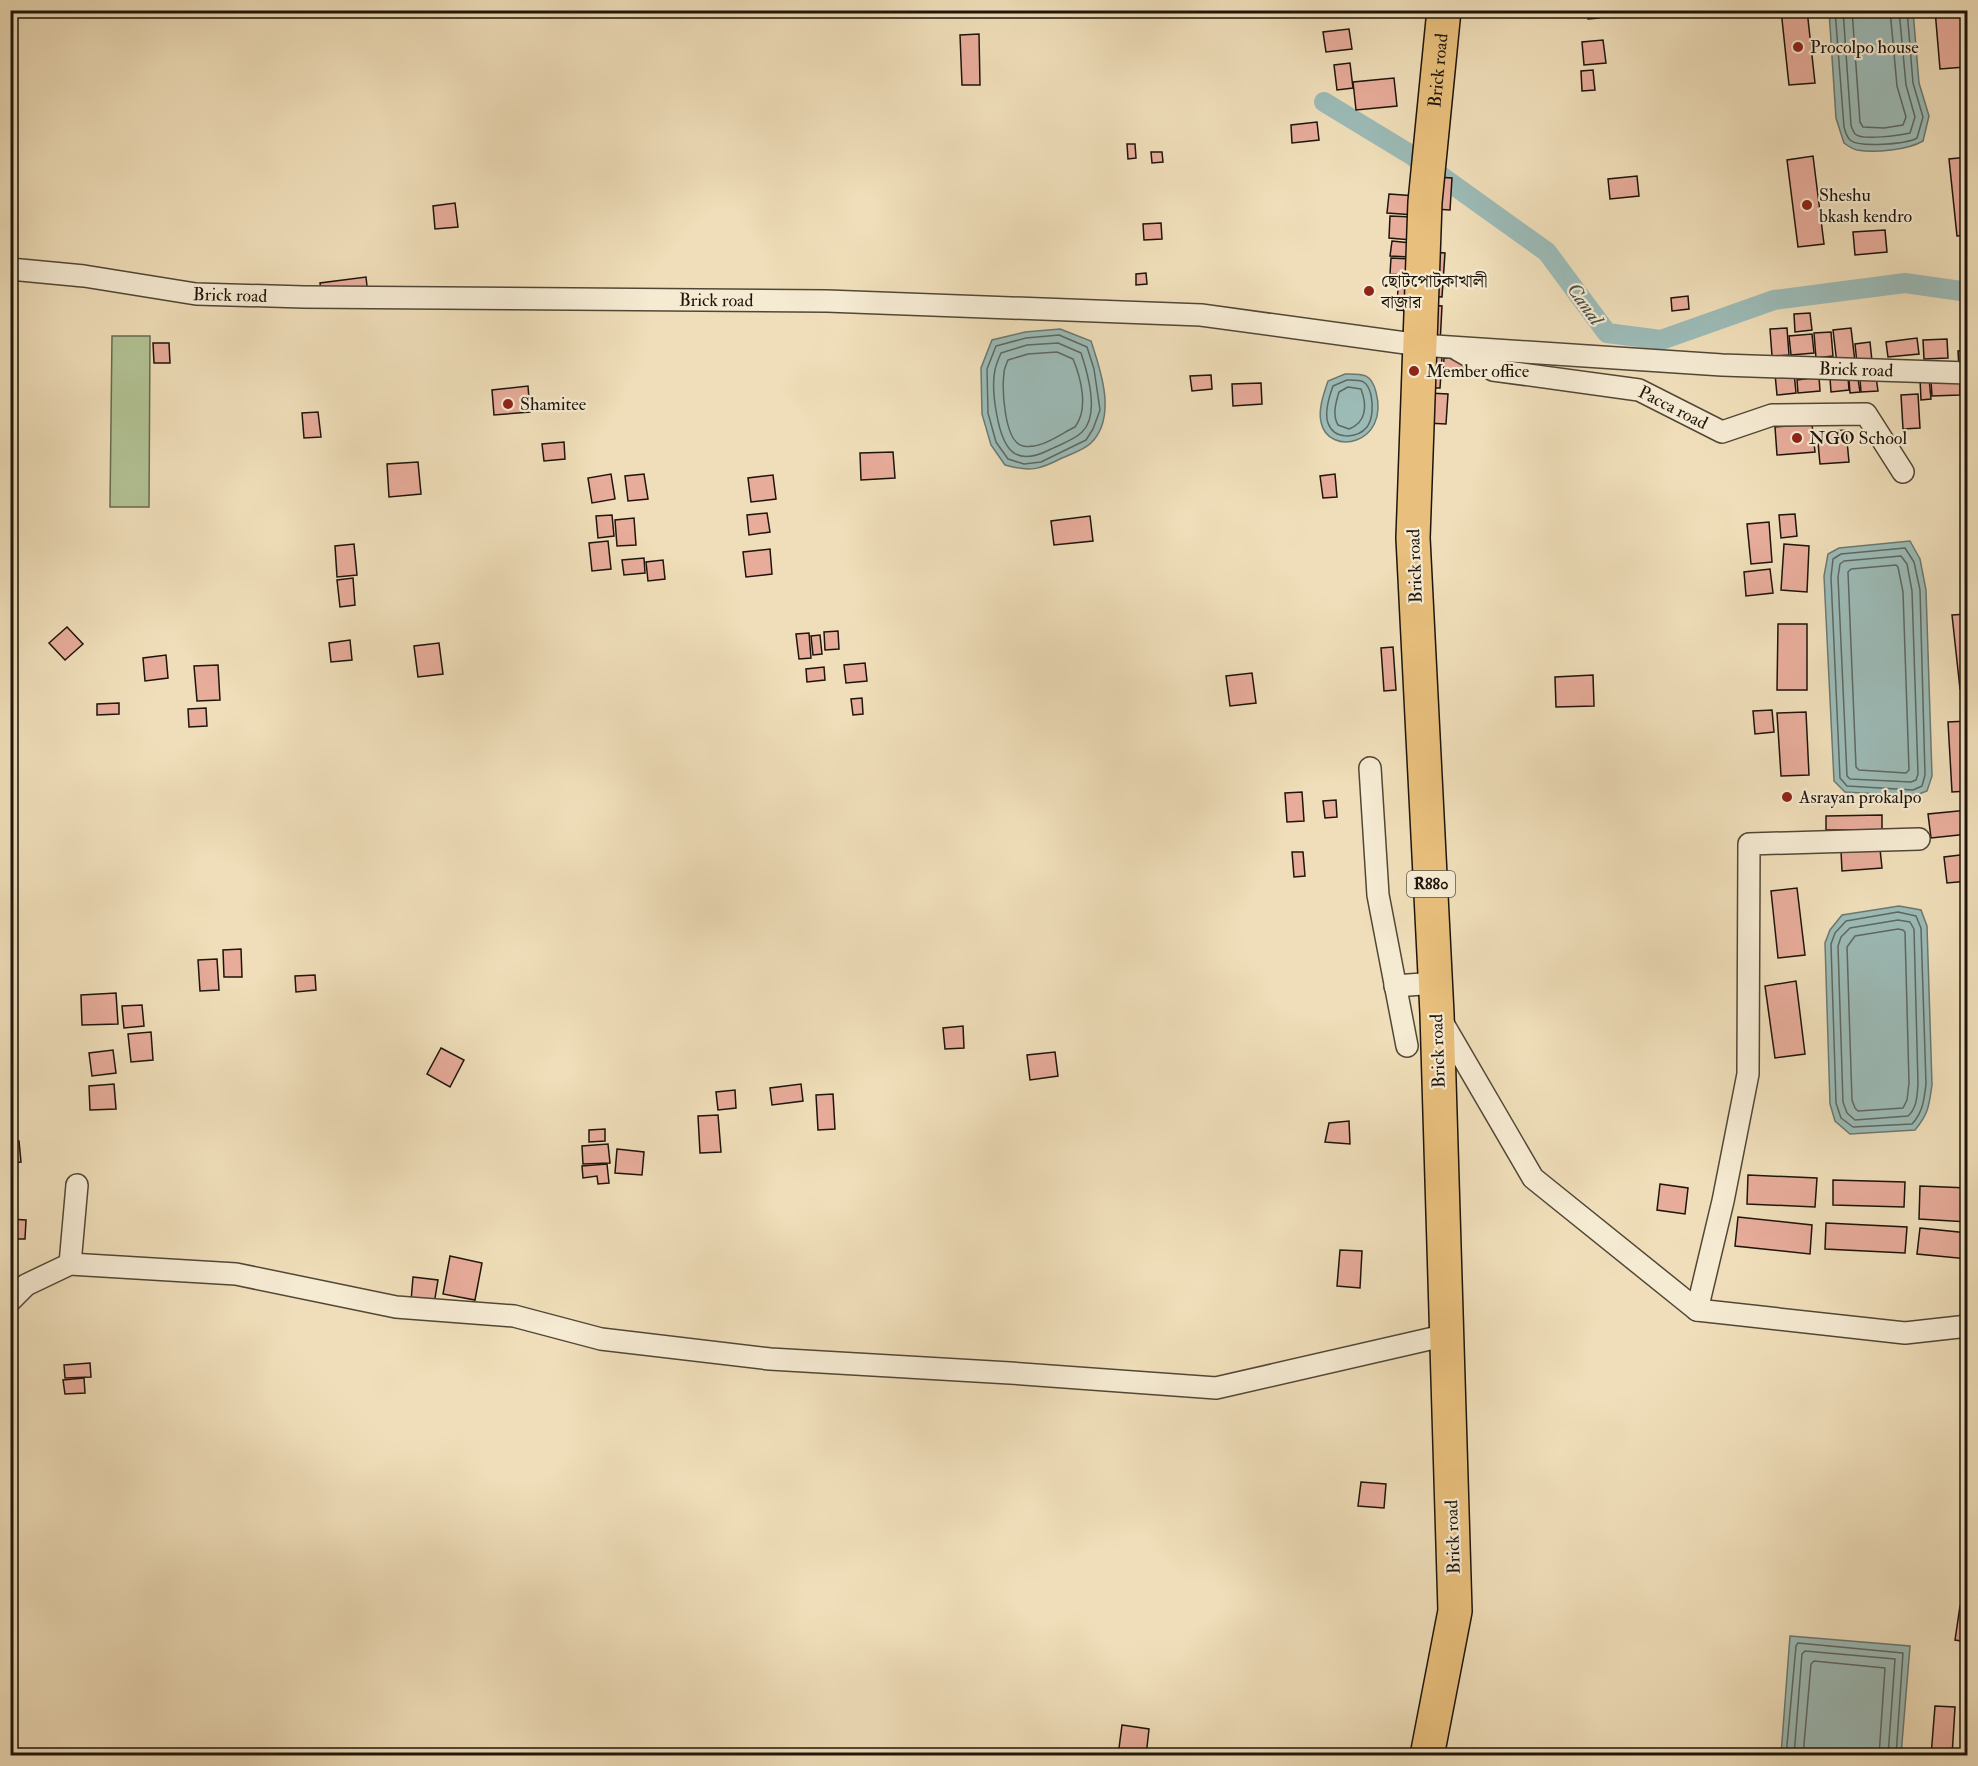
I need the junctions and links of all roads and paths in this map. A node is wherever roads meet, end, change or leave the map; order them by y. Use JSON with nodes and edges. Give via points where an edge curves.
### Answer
{"nodes":[{"id":1,"x":1444,"y":10,"type":"edge"},
{"id":2,"x":10,"y":269,"type":"edge"},
{"id":3,"x":1420,"y":345,"type":"junction"},
{"id":4,"x":1453,"y":347,"type":"junction"},
{"id":5,"x":1968,"y":373,"type":"edge"},
{"id":6,"x":1903,"y":472,"type":"dead end"},
{"id":7,"x":1370,"y":768,"type":"dead end"},
{"id":8,"x":1919,"y":839,"type":"dead end"},
{"id":9,"x":1395,"y":986,"type":"junction"},
{"id":10,"x":1437,"y":998,"type":"junction"},
{"id":11,"x":1407,"y":1046,"type":"dead end"},
{"id":12,"x":77,"y":1185,"type":"dead end"},
{"id":13,"x":70,"y":1264,"type":"junction"},
{"id":14,"x":10,"y":1300,"type":"edge"},
{"id":15,"x":1697,"y":1310,"type":"junction"},
{"id":16,"x":1968,"y":1326,"type":"edge"},
{"id":17,"x":1447,"y":1335,"type":"junction"},
{"id":18,"x":1427,"y":1755,"type":"edge"}],
"edges":[{"from":1,"to":3,"type":"main road","name":"Brick road","number":"R880","via":[[1425,202]]},
{"from":2,"to":3,"type":"street","name":"Brick road","via":[[196,294],[827,301],[1201,315]]},
{"from":3,"to":4,"type":"street","name":"Brick road"},
{"from":3,"to":10,"type":"main road","name":"Brick road","number":"R880","via":[[1413,538]]},
{"from":4,"to":5,"type":"street","name":"Brick road","via":[[1722,366]]},
{"from":4,"to":6,"type":"street","name":"Pacca road","via":[[1493,370],[1639,390],[1722,432],[1772,415],[1866,414]]},
{"from":7,"to":9,"type":"street","via":[[1378,895]]},
{"from":8,"to":15,"type":"street","via":[[1749,844],[1748,1074]]},
{"from":9,"to":10,"type":"street"},
{"from":9,"to":11,"type":"street"},
{"from":10,"to":15,"type":"street","via":[[1533,1178]]},
{"from":10,"to":17,"type":"main road","name":"Brick road","number":"R880"},
{"from":12,"to":13,"type":"street"},
{"from":13,"to":14,"type":"street","via":[[26,1285]]},
{"from":13,"to":17,"type":"street","via":[[236,1274],[396,1306],[513,1316],[601,1339],[770,1359],[1216,1388]]},
{"from":15,"to":16,"type":"street","via":[[1905,1334]]},
{"from":17,"to":18,"type":"main road","name":"Brick road","number":"R880","via":[[1455,1611]]}]}
